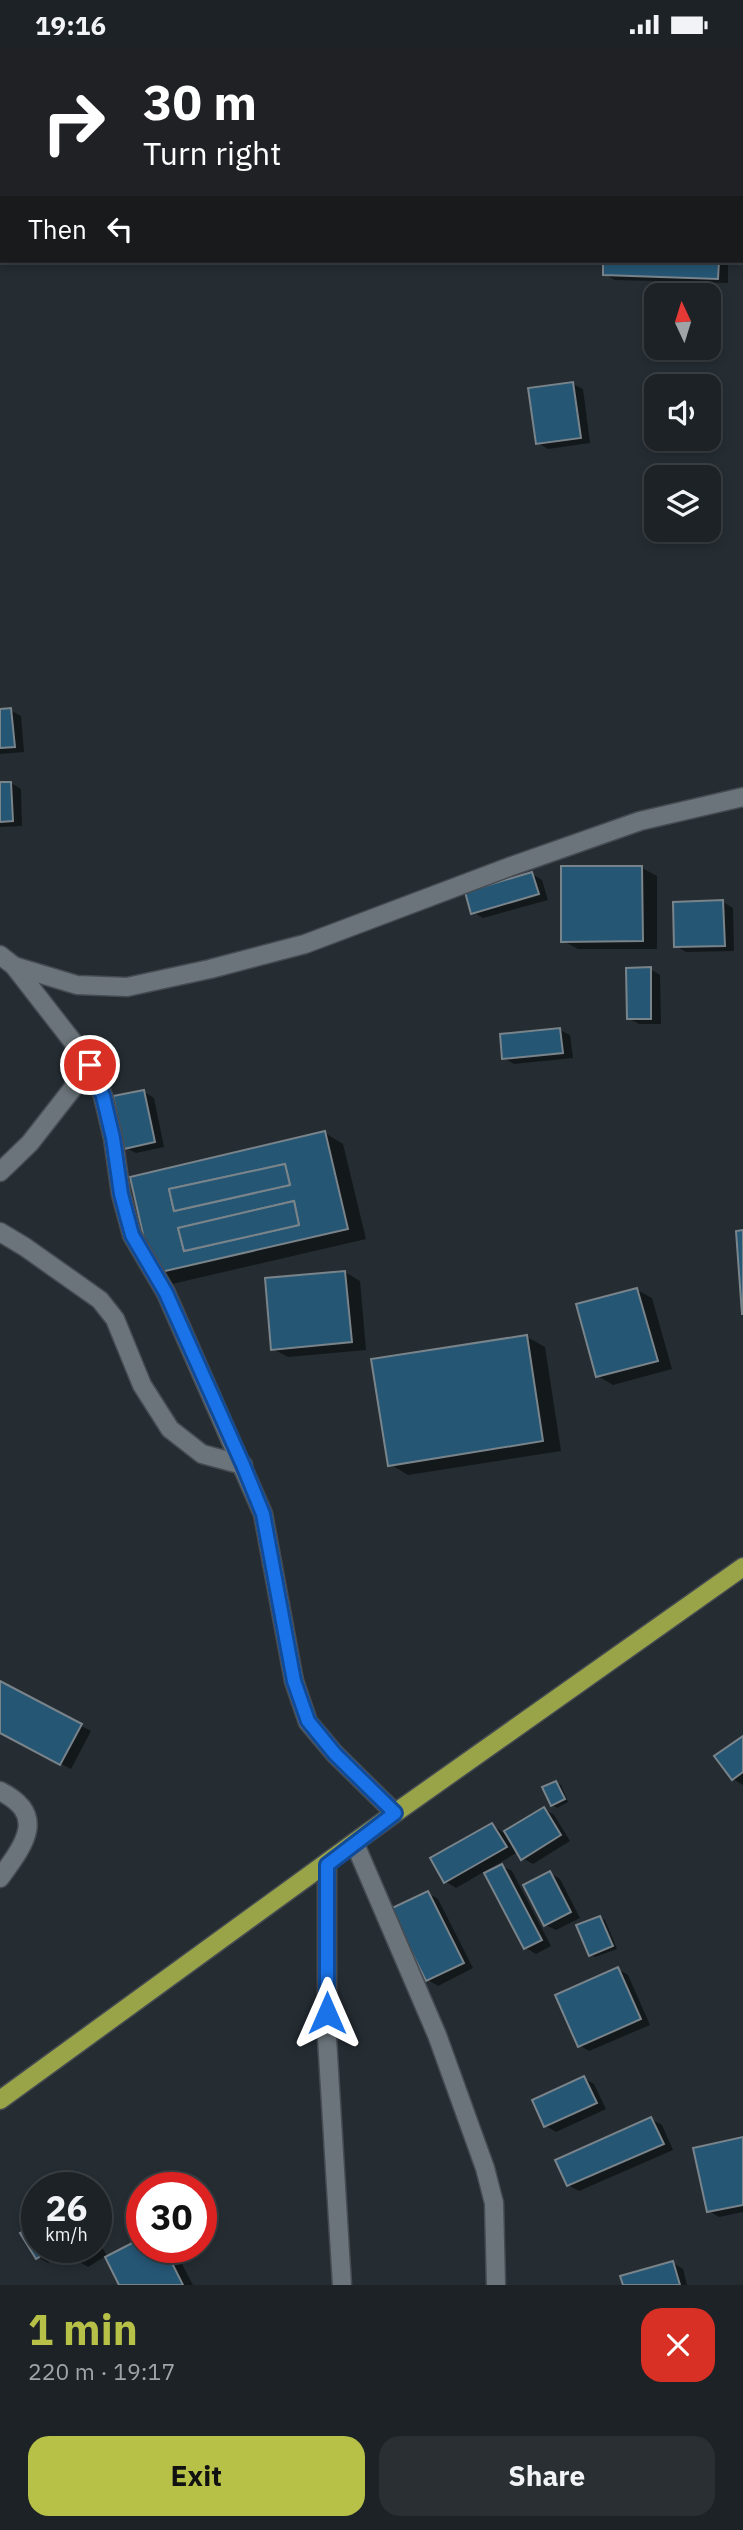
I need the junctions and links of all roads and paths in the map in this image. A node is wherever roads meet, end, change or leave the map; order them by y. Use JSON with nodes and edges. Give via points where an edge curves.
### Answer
{"nodes":[{"id":1,"x":743,"y":797,"type":"edge"},
{"id":2,"x":7,"y":961,"type":"edge"},
{"id":3,"x":90,"y":1065,"type":"junction"},
{"id":4,"x":0,"y":1172,"type":"edge"},
{"id":5,"x":0,"y":1232,"type":"edge"},
{"id":6,"x":243,"y":1465,"type":"junction"},
{"id":7,"x":743,"y":1567,"type":"edge"},
{"id":8,"x":0,"y":1791,"type":"edge"},
{"id":9,"x":395,"y":1813,"type":"junction"},
{"id":10,"x":355,"y":1845,"type":"junction"},
{"id":11,"x":327,"y":1865,"type":"junction"},
{"id":12,"x":0,"y":1878,"type":"edge"},
{"id":13,"x":0,"y":2100,"type":"edge"},
{"id":14,"x":342,"y":2285,"type":"edge"},
{"id":15,"x":496,"y":2285,"type":"edge"}],
"edges":[{"from":1,"to":2,"type":"street","via":[[640,821],[305,944],[127,988],[77,985]]},
{"from":2,"to":3,"type":"street"},
{"from":3,"to":4,"type":"street","via":[[30,1143]]},
{"from":3,"to":6,"type":"street","via":[[103,1096],[132,1235],[166,1293]]},
{"from":5,"to":6,"type":"street","via":[[100,1300],[115,1319],[142,1385],[170,1429],[202,1454]]},
{"from":6,"to":9,"type":"street","via":[[263,1514],[294,1681],[308,1721]]},
{"from":7,"to":9,"type":"main road"},
{"from":8,"to":12,"type":"street","via":[[17,1799],[28,1820],[17,1855]]},
{"from":9,"to":10,"type":"main road"},
{"from":10,"to":11,"type":"main road"},
{"from":10,"to":15,"type":"street","via":[[437,2035],[485,2168],[494,2203]]},
{"from":11,"to":13,"type":"main road"},
{"from":11,"to":14,"type":"street","via":[[327,2038]]}]}
